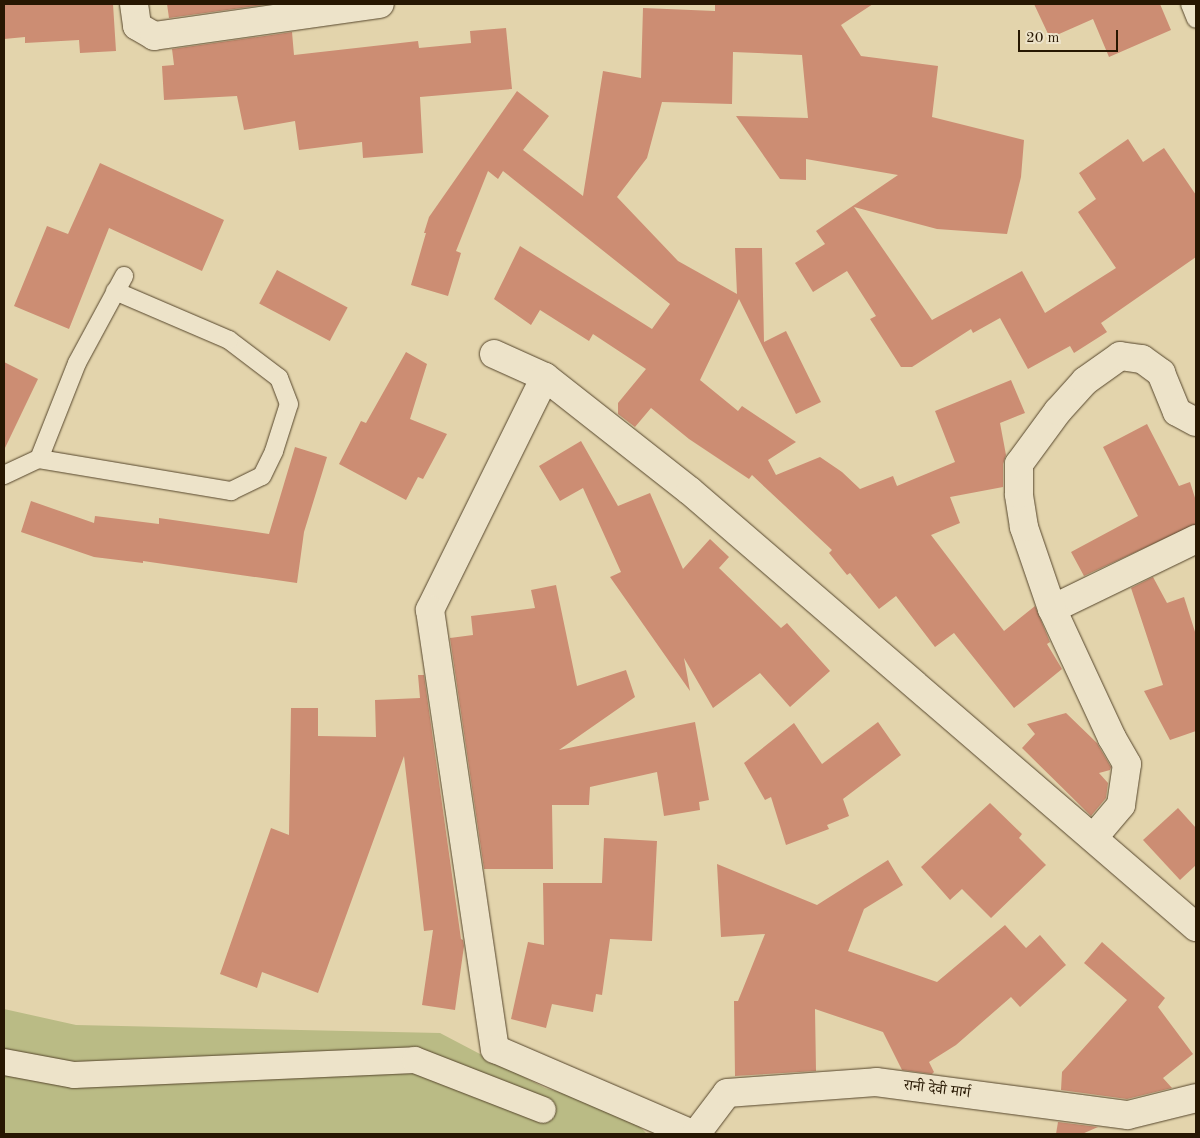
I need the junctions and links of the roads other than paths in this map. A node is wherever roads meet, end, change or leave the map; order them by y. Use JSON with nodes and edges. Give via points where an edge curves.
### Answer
{"nodes":[{"id":1,"x":134,"y":4,"type":"edge"},
{"id":2,"x":380,"y":4,"type":"edge"},
{"id":3,"x":1190,"y":4,"type":"edge"},
{"id":4,"x":302,"y":9,"type":"edge"},
{"id":5,"x":1196,"y":19,"type":"edge"},
{"id":6,"x":494,"y":354,"type":"dead end"},
{"id":7,"x":545,"y":377,"type":"junction"},
{"id":8,"x":1196,"y":422,"type":"edge"},
{"id":9,"x":39,"y":459,"type":"junction"},
{"id":10,"x":4,"y":475,"type":"edge"},
{"id":11,"x":1196,"y":539,"type":"edge"},
{"id":12,"x":1052,"y":609,"type":"junction"},
{"id":13,"x":1094,"y":837,"type":"junction"},
{"id":14,"x":1196,"y":927,"type":"edge"},
{"id":15,"x":4,"y":1062,"type":"edge"},
{"id":16,"x":1196,"y":1098,"type":"edge"},
{"id":17,"x":543,"y":1110,"type":"dead end"},
{"id":18,"x":692,"y":1134,"type":"edge"},
{"id":19,"x":696,"y":1134,"type":"edge"}],
"edges":[{"from":1,"to":4,"type":"street","via":[[136,26],[154,36]]},
{"from":2,"to":4,"type":"street"},
{"from":3,"to":5,"type":"lane"},
{"from":6,"to":7,"type":"street"},
{"from":7,"to":13,"type":"street","via":[[690,491]]},
{"from":7,"to":18,"type":"street","via":[[430,610],[495,1049]]},
{"from":8,"to":12,"type":"street","via":[[1177,412],[1161,373],[1142,359],[1120,356],[1085,381],[1058,411],[1019,464],[1024,527]]},
{"from":9,"to":9,"type":"lane","via":[[77,364],[119,284],[229,340],[280,378],[289,404],[262,476],[231,491]]},
{"from":9,"to":10,"type":"lane"},
{"from":11,"to":12,"type":"street"},
{"from":12,"to":13,"type":"street","via":[[1127,764],[1121,805]]},
{"from":13,"to":14,"type":"street"},
{"from":15,"to":17,"type":"street","via":[[74,1075],[415,1060]]},
{"from":16,"to":19,"type":"street","name":"रानी देवी मार्ग","via":[[1128,1115],[876,1082],[727,1093]]}]}
